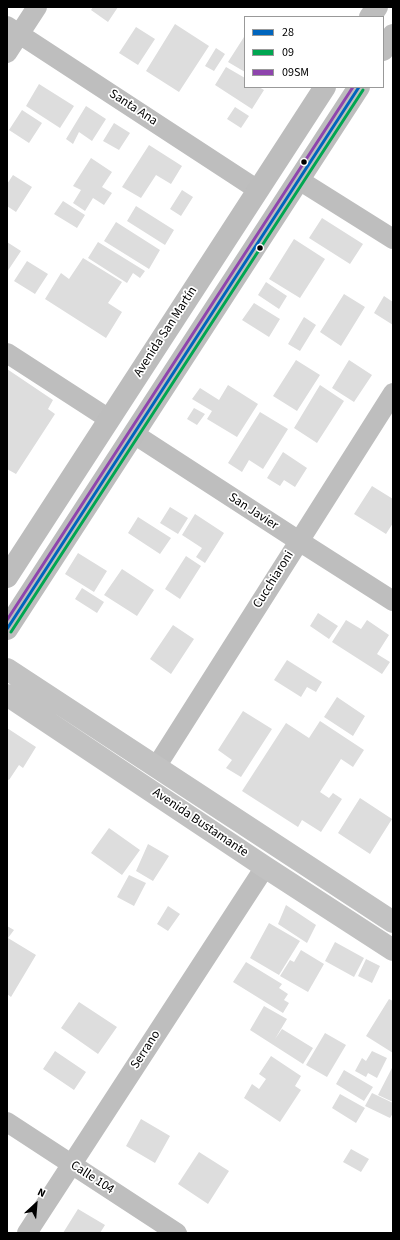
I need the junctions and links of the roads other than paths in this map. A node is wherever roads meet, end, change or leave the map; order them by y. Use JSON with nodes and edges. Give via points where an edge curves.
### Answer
{"nodes":[{"id":1,"x":37,"y":7,"type":"edge"},
{"id":2,"x":377,"y":7,"type":"edge"},
{"id":3,"x":371,"y":16,"type":"edge"},
{"id":4,"x":13,"y":30,"type":"edge"},
{"id":5,"x":393,"y":35,"type":"edge"},
{"id":6,"x":384,"y":48,"type":"edge"},
{"id":7,"x":7,"y":53,"type":"edge"},
{"id":8,"x":324,"y":88,"type":"edge"},
{"id":9,"x":358,"y":88,"type":"edge"},
{"id":10,"x":299,"y":180,"type":"junction"},
{"id":11,"x":258,"y":190,"type":"junction"},
{"id":12,"x":393,"y":239,"type":"edge"},
{"id":13,"x":7,"y":353,"type":"edge"},
{"id":14,"x":393,"y":393,"type":"edge"},
{"id":15,"x":109,"y":420,"type":"junction"},
{"id":16,"x":134,"y":434,"type":"junction"},
{"id":17,"x":299,"y":541,"type":"junction"},
{"id":18,"x":7,"y":577,"type":"edge"},
{"id":19,"x":393,"y":601,"type":"edge"},
{"id":20,"x":7,"y":629,"type":"edge"},
{"id":21,"x":7,"y":669,"type":"edge"},
{"id":22,"x":7,"y":695,"type":"edge"},
{"id":23,"x":156,"y":767,"type":"junction"},
{"id":24,"x":265,"y":867,"type":"junction"},
{"id":25,"x":393,"y":922,"type":"edge"},
{"id":26,"x":393,"y":950,"type":"edge"},
{"id":27,"x":7,"y":1122,"type":"edge"},
{"id":28,"x":72,"y":1164,"type":"junction"},
{"id":29,"x":27,"y":1233,"type":"edge"},
{"id":30,"x":177,"y":1233,"type":"edge"}],
"edges":[{"from":1,"to":4,"type":"street"},
{"from":2,"to":3,"type":"main road"},
{"from":4,"to":7,"type":"street"},
{"from":4,"to":11,"type":"street","name":"Santa Ana"},
{"from":5,"to":6,"type":"main road"},
{"from":8,"to":11,"type":"main road","name":"Avenida San Martín"},
{"from":9,"to":10,"type":"main road"},
{"from":10,"to":12,"type":"street"},
{"from":10,"to":16,"type":"main road"},
{"from":11,"to":15,"type":"main road","name":"Avenida San Martín"},
{"from":13,"to":15,"type":"street"},
{"from":14,"to":17,"type":"street","name":"Cucchiaroni"},
{"from":15,"to":18,"type":"main road","name":"Avenida San Martín"},
{"from":16,"to":17,"type":"street","name":"San Javier"},
{"from":16,"to":20,"type":"main road"},
{"from":17,"to":19,"type":"street","name":"San Javier"},
{"from":17,"to":23,"type":"street","name":"Cucchiaroni"},
{"from":21,"to":23,"type":"main road","name":"Avenida Bustamante"},
{"from":22,"to":24,"type":"main road","name":"Avenida Bustamante"},
{"from":23,"to":25,"type":"main road","name":"Avenida Bustamante"},
{"from":24,"to":26,"type":"main road","name":"Avenida Bustamante"},
{"from":24,"to":28,"type":"street","name":"Serrano"},
{"from":27,"to":28,"type":"street","name":"Calle 104"},
{"from":28,"to":29,"type":"street","name":"Serrano"},
{"from":28,"to":30,"type":"street","name":"Calle 104"}]}
